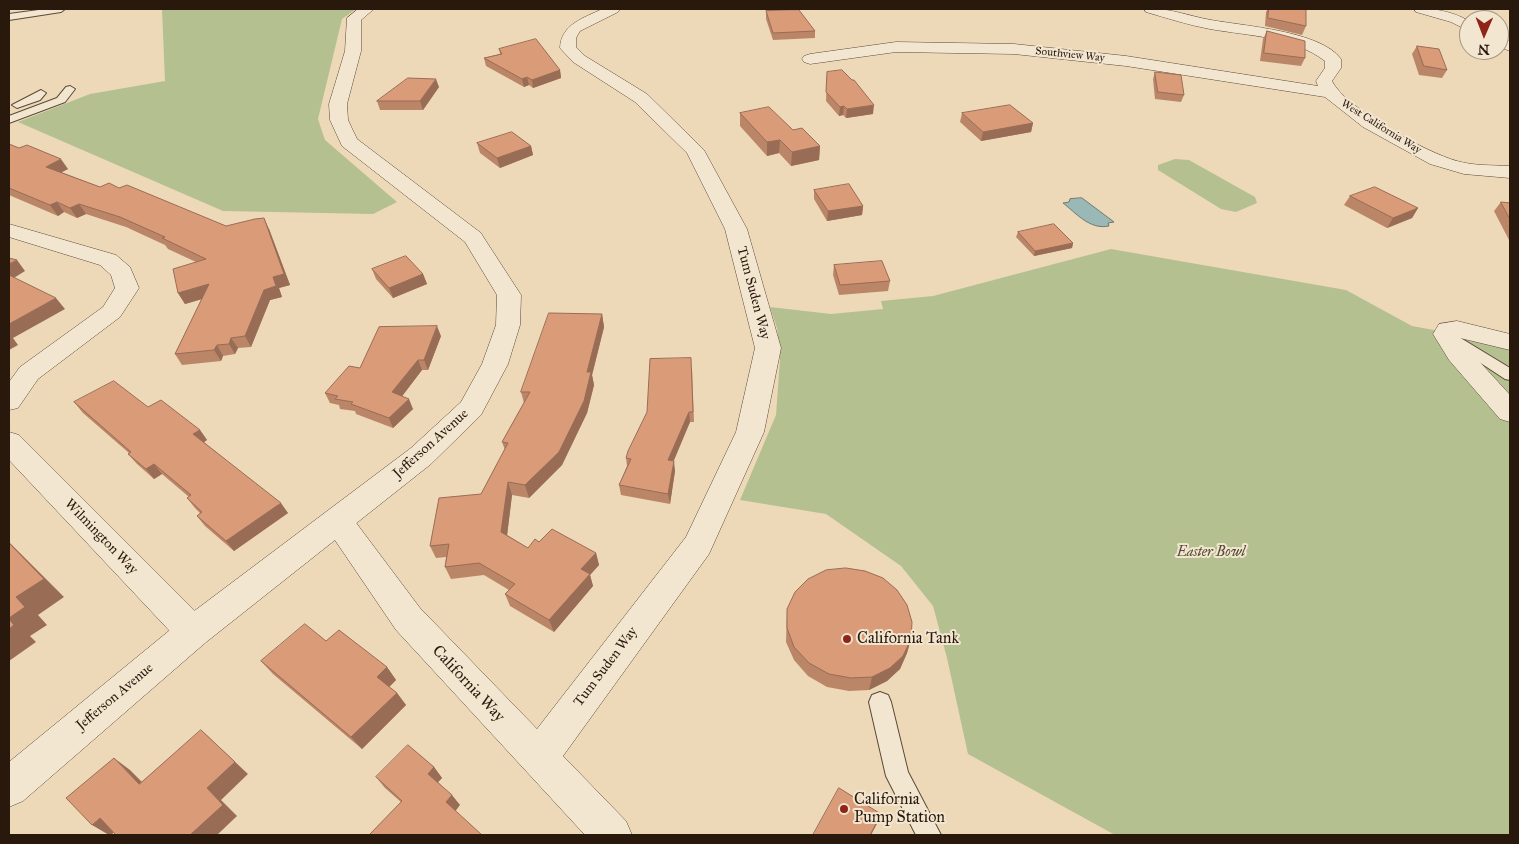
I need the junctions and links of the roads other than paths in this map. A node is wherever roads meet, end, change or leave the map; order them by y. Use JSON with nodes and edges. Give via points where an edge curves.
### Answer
{"nodes":[{"id":1,"x":61,"y":9,"type":"edge"},
{"id":2,"x":367,"y":9,"type":"edge"},
{"id":3,"x":613,"y":9,"type":"edge"},
{"id":4,"x":1152,"y":9,"type":"edge"},
{"id":5,"x":1421,"y":9,"type":"edge"},
{"id":6,"x":9,"y":17,"type":"edge"},
{"id":7,"x":1459,"y":21,"type":"edge"},
{"id":8,"x":810,"y":59,"type":"dead end"},
{"id":9,"x":70,"y":89,"type":"dead end"},
{"id":10,"x":40,"y":93,"type":"dead end"},
{"id":11,"x":1330,"y":93,"type":"junction"},
{"id":12,"x":9,"y":108,"type":"edge"},
{"id":13,"x":9,"y":120,"type":"edge"},
{"id":14,"x":1510,"y":172,"type":"edge"},
{"id":15,"x":9,"y":230,"type":"edge"},
{"id":16,"x":1445,"y":334,"type":"junction"},
{"id":17,"x":1510,"y":342,"type":"edge"},
{"id":18,"x":1510,"y":375,"type":"edge"},
{"id":19,"x":9,"y":401,"type":"edge"},
{"id":20,"x":1510,"y":412,"type":"edge"},
{"id":21,"x":9,"y":442,"type":"edge"},
{"id":22,"x":337,"y":521,"type":"junction"},
{"id":23,"x":193,"y":632,"type":"junction"},
{"id":24,"x":880,"y":702,"type":"dead end"},
{"id":25,"x":538,"y":758,"type":"junction"},
{"id":26,"x":9,"y":787,"type":"edge"},
{"id":27,"x":612,"y":835,"type":"edge"},
{"id":28,"x":929,"y":835,"type":"edge"}],
"edges":[{"from":1,"to":6,"type":"lane"},
{"from":2,"to":22,"type":"street","name":"Jefferson Avenue","via":[[354,18],[353,51],[338,104],[339,120],[349,142],[473,238],[509,295],[508,325],[495,364],[471,408],[421,456]]},
{"from":3,"to":25,"type":"street","name":"Tum Suden Way","via":[[576,28],[568,38],[568,48],[579,60],[641,98],[695,150],[736,230],[768,348],[750,432],[698,546]]},
{"from":4,"to":11,"type":"street","name":"West California Way","via":[[1197,22],[1277,36],[1316,48],[1333,59],[1332,68],[1324,80]]},
{"from":5,"to":7,"type":"street"},
{"from":8,"to":11,"type":"street","name":"Southview Way","via":[[896,48],[1014,49],[1126,61]]},
{"from":9,"to":13,"type":"lane","via":[[61,100]]},
{"from":10,"to":12,"type":"lane","via":[[36,98]]},
{"from":11,"to":14,"type":"street","name":"West California Way","via":[[1364,118],[1428,156],[1450,165],[1480,171]]},
{"from":15,"to":19,"type":"street","via":[[108,260],[122,272],[127,288],[112,312],[30,373]]},
{"from":16,"to":17,"type":"street","via":[[1448,330],[1457,329]]},
{"from":16,"to":18,"type":"lane"},
{"from":16,"to":20,"type":"street","via":[[1458,354]]},
{"from":21,"to":23,"type":"street","name":"Wilmington Way"},
{"from":22,"to":23,"type":"street","name":"Jefferson Avenue"},
{"from":22,"to":25,"type":"street","name":"California Way","via":[[408,619]]},
{"from":23,"to":26,"type":"street","name":"Jefferson Avenue"},
{"from":24,"to":28,"type":"lane","via":[[897,776]]},
{"from":25,"to":27,"type":"street","name":"California Way"}]}
